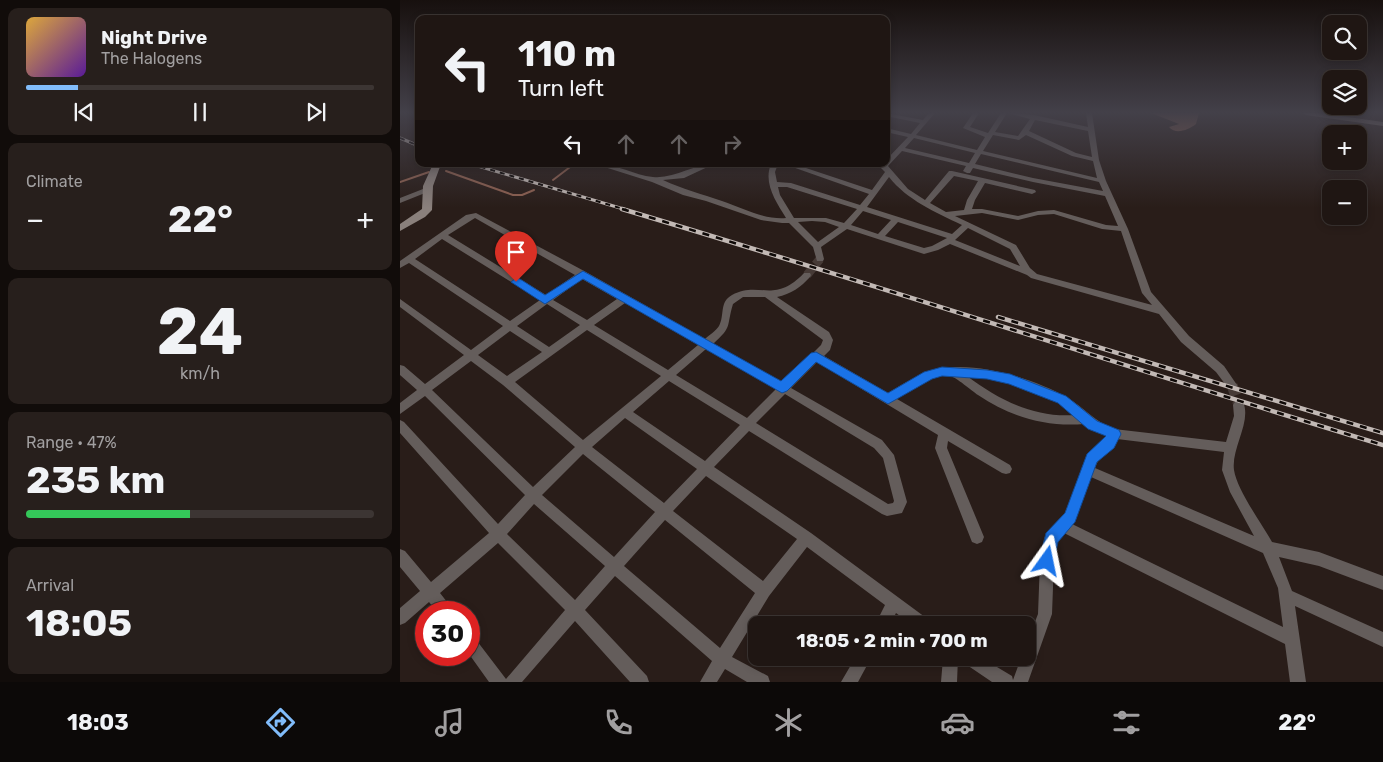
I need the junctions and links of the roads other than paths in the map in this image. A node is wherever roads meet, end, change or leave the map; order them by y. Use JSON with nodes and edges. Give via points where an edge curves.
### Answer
{"nodes":[{"id":1,"x":905,"y":145,"type":"edge"},
{"id":2,"x":947,"y":145,"type":"edge"},
{"id":3,"x":984,"y":145,"type":"edge"},
{"id":4,"x":1052,"y":145,"type":"edge"},
{"id":5,"x":1094,"y":145,"type":"edge"},
{"id":6,"x":901,"y":149,"type":"junction"},
{"id":7,"x":979,"y":153,"type":"junction"},
{"id":8,"x":1096,"y":160,"type":"junction"},
{"id":9,"x":890,"y":161,"type":"edge"},
{"id":10,"x":970,"y":166,"type":"junction"},
{"id":11,"x":435,"y":167,"type":"edge"},
{"id":12,"x":610,"y":167,"type":"edge"},
{"id":13,"x":699,"y":167,"type":"edge"},
{"id":14,"x":771,"y":167,"type":"edge"},
{"id":15,"x":797,"y":167,"type":"edge"},
{"id":16,"x":884,"y":168,"type":"edge"},
{"id":17,"x":963,"y":175,"type":"junction"},
{"id":18,"x":655,"y":180,"type":"junction"},
{"id":19,"x":983,"y":180,"type":"junction"},
{"id":20,"x":1102,"y":181,"type":"junction"},
{"id":21,"x":772,"y":184,"type":"junction"},
{"id":22,"x":426,"y":191,"type":"junction"},
{"id":23,"x":1032,"y":192,"type":"dead end"},
{"id":24,"x":874,"y":193,"type":"junction"},
{"id":25,"x":1106,"y":194,"type":"junction"},
{"id":26,"x":400,"y":201,"type":"edge"},
{"id":27,"x":926,"y":203,"type":"junction"},
{"id":28,"x":863,"y":208,"type":"junction"},
{"id":29,"x":968,"y":211,"type":"junction"},
{"id":30,"x":946,"y":214,"type":"junction"},
{"id":31,"x":896,"y":219,"type":"junction"},
{"id":32,"x":792,"y":221,"type":"junction"},
{"id":33,"x":966,"y":225,"type":"junction"},
{"id":34,"x":845,"y":226,"type":"junction"},
{"id":35,"x":400,"y":228,"type":"edge"},
{"id":36,"x":1124,"y":229,"type":"junction"},
{"id":37,"x":443,"y":236,"type":"junction"},
{"id":38,"x":880,"y":237,"type":"junction"},
{"id":39,"x":950,"y":238,"type":"junction"},
{"id":40,"x":817,"y":246,"type":"junction"},
{"id":41,"x":409,"y":259,"type":"junction"},
{"id":42,"x":820,"y":259,"type":"dead end"},
{"id":43,"x":400,"y":266,"type":"edge"},
{"id":44,"x":1028,"y":272,"type":"junction"},
{"id":45,"x":583,"y":274,"type":"junction"},
{"id":46,"x":807,"y":276,"type":"tunnel mouth"},
{"id":47,"x":768,"y":295,"type":"junction"},
{"id":48,"x":625,"y":298,"type":"junction"},
{"id":49,"x":545,"y":300,"type":"junction"},
{"id":50,"x":400,"y":302,"type":"edge"},
{"id":51,"x":1160,"y":311,"type":"junction"},
{"id":52,"x":511,"y":324,"type":"junction"},
{"id":53,"x":588,"y":325,"type":"junction"},
{"id":54,"x":704,"y":344,"type":"junction"},
{"id":55,"x":550,"y":352,"type":"junction"},
{"id":56,"x":469,"y":355,"type":"junction"},
{"id":57,"x":816,"y":356,"type":"junction"},
{"id":58,"x":400,"y":369,"type":"edge"},
{"id":59,"x":954,"y":372,"type":"junction"},
{"id":60,"x":669,"y":375,"type":"junction"},
{"id":61,"x":507,"y":382,"type":"junction"},
{"id":62,"x":1232,"y":385,"type":"tunnel mouth"},
{"id":63,"x":782,"y":388,"type":"junction"},
{"id":64,"x":425,"y":390,"type":"junction"},
{"id":65,"x":888,"y":399,"type":"junction"},
{"id":66,"x":1239,"y":405,"type":"tunnel mouth"},
{"id":67,"x":400,"y":410,"type":"edge"},
{"id":68,"x":625,"y":412,"type":"junction"},
{"id":69,"x":1084,"y":419,"type":"junction"},
{"id":70,"x":748,"y":423,"type":"junction"},
{"id":71,"x":400,"y":426,"type":"edge"},
{"id":72,"x":944,"y":434,"type":"junction"},
{"id":73,"x":1114,"y":434,"type":"junction"},
{"id":74,"x":583,"y":448,"type":"junction"},
{"id":75,"x":1230,"y":448,"type":"junction"},
{"id":76,"x":706,"y":467,"type":"junction"},
{"id":77,"x":1006,"y":469,"type":"dead end"},
{"id":78,"x":1087,"y":470,"type":"junction"},
{"id":79,"x":533,"y":494,"type":"junction"},
{"id":80,"x":664,"y":512,"type":"junction"},
{"id":81,"x":1063,"y":526,"type":"junction"},
{"id":82,"x":498,"y":534,"type":"junction"},
{"id":83,"x":978,"y":537,"type":"dead end"},
{"id":84,"x":806,"y":538,"type":"junction"},
{"id":85,"x":1268,"y":548,"type":"junction"},
{"id":86,"x":400,"y":556,"type":"edge"},
{"id":87,"x":614,"y":565,"type":"junction"},
{"id":88,"x":1383,"y":583,"type":"edge"},
{"id":89,"x":764,"y":591,"type":"junction"},
{"id":90,"x":430,"y":592,"type":"junction"},
{"id":91,"x":1286,"y":595,"type":"junction"},
{"id":92,"x":437,"y":601,"type":"edge"},
{"id":93,"x":894,"y":603,"type":"junction"},
{"id":94,"x":574,"y":610,"type":"junction"},
{"id":95,"x":887,"y":616,"type":"edge"},
{"id":96,"x":912,"y":616,"type":"edge"},
{"id":97,"x":400,"y":618,"type":"edge"},
{"id":98,"x":1292,"y":639,"type":"junction"},
{"id":99,"x":1383,"y":640,"type":"edge"},
{"id":100,"x":480,"y":657,"type":"edge"},
{"id":101,"x":721,"y":658,"type":"junction"},
{"id":102,"x":858,"y":666,"type":"edge"},
{"id":103,"x":950,"y":666,"type":"edge"},
{"id":104,"x":981,"y":666,"type":"edge"},
{"id":105,"x":499,"y":682,"type":"edge"},
{"id":106,"x":512,"y":682,"type":"edge"},
{"id":107,"x":641,"y":682,"type":"edge"},
{"id":108,"x":708,"y":682,"type":"edge"},
{"id":109,"x":762,"y":682,"type":"edge"},
{"id":110,"x":849,"y":682,"type":"edge"},
{"id":111,"x":949,"y":682,"type":"edge"},
{"id":112,"x":1006,"y":682,"type":"edge"},
{"id":113,"x":1020,"y":682,"type":"edge"},
{"id":114,"x":1298,"y":682,"type":"edge"}],
"edges":[{"from":1,"to":6,"type":"street"},
{"from":2,"to":7,"type":"street"},
{"from":3,"to":7,"type":"street"},
{"from":4,"to":8,"type":"street"},
{"from":5,"to":8,"type":"street"},
{"from":6,"to":9,"type":"street"},
{"from":6,"to":10,"type":"street"},
{"from":7,"to":10,"type":"street"},
{"from":7,"to":20,"type":"street"},
{"from":8,"to":20,"type":"street"},
{"from":10,"to":17,"type":"street"},
{"from":10,"to":25,"type":"street"},
{"from":11,"to":22,"type":"street"},
{"from":12,"to":18,"type":"street"},
{"from":13,"to":18,"type":"street","via":[[681,176]]},
{"from":14,"to":21,"type":"street"},
{"from":15,"to":24,"type":"street"},
{"from":16,"to":24,"type":"street"},
{"from":16,"to":27,"type":"street","via":[[901,188]]},
{"from":17,"to":19,"type":"street"},
{"from":17,"to":27,"type":"street","via":[[951,174]]},
{"from":18,"to":32,"type":"street","via":[[686,194],[776,220]]},
{"from":19,"to":23,"type":"street"},
{"from":19,"to":29,"type":"street"},
{"from":20,"to":25,"type":"street"},
{"from":21,"to":28,"type":"street","via":[[788,185]]},
{"from":21,"to":32,"type":"street"},
{"from":22,"to":26,"type":"street"},
{"from":22,"to":35,"type":"street","via":[[427,210]]},
{"from":24,"to":28,"type":"street"},
{"from":25,"to":36,"type":"street"},
{"from":27,"to":30,"type":"street"},
{"from":28,"to":31,"type":"street"},
{"from":28,"to":34,"type":"street"},
{"from":29,"to":30,"type":"street"},
{"from":29,"to":36,"type":"street","via":[[1018,218],[1054,212],[1105,227]]},
{"from":30,"to":33,"type":"street"},
{"from":31,"to":38,"type":"street"},
{"from":31,"to":39,"type":"street"},
{"from":32,"to":34,"type":"street","via":[[820,219]]},
{"from":32,"to":40,"type":"street"},
{"from":33,"to":39,"type":"street"},
{"from":33,"to":44,"type":"street","via":[[1013,248]]},
{"from":34,"to":38,"type":"street"},
{"from":34,"to":40,"type":"street"},
{"from":36,"to":51,"type":"street","via":[[1144,285]]},
{"from":37,"to":41,"type":"street"},
{"from":37,"to":45,"type":"street","via":[[476,215]]},
{"from":37,"to":49,"type":"street"},
{"from":38,"to":39,"type":"street","via":[[924,251]]},
{"from":39,"to":44,"type":"street"},
{"from":40,"to":42,"type":"street"},
{"from":41,"to":43,"type":"street"},
{"from":41,"to":52,"type":"street"},
{"from":44,"to":51,"type":"street","via":[[1046,280]]},
{"from":45,"to":48,"type":"street"},
{"from":45,"to":49,"type":"street"},
{"from":46,"to":47,"type":"street","via":[[782,293]]},
{"from":47,"to":54,"type":"street","via":[[746,293],[732,299],[728,304],[724,328]]},
{"from":47,"to":57,"type":"street","via":[[825,335],[828,340],[826,346]]},
{"from":48,"to":53,"type":"street"},
{"from":48,"to":54,"type":"street"},
{"from":49,"to":52,"type":"street"},
{"from":49,"to":53,"type":"street"},
{"from":50,"to":56,"type":"street"},
{"from":51,"to":62,"type":"street","via":[[1185,340],[1220,369]]},
{"from":52,"to":55,"type":"street"},
{"from":52,"to":56,"type":"street"},
{"from":53,"to":55,"type":"street"},
{"from":53,"to":60,"type":"street"},
{"from":54,"to":60,"type":"street"},
{"from":54,"to":63,"type":"street"},
{"from":55,"to":61,"type":"street"},
{"from":56,"to":61,"type":"street"},
{"from":56,"to":64,"type":"street"},
{"from":57,"to":63,"type":"street"},
{"from":57,"to":65,"type":"street"},
{"from":58,"to":64,"type":"street"},
{"from":59,"to":65,"type":"street","via":[[928,376]]},
{"from":59,"to":69,"type":"street","via":[[1010,379],[1062,399]]},
{"from":59,"to":69,"type":"street","via":[[984,395],[1021,413],[1060,421]]},
{"from":60,"to":68,"type":"street"},
{"from":60,"to":70,"type":"street"},
{"from":61,"to":74,"type":"street"},
{"from":63,"to":70,"type":"street"},
{"from":63,"to":70,"type":"street","via":[[885,451],[901,502],[897,509],[887,510]]},
{"from":64,"to":67,"type":"street"},
{"from":64,"to":79,"type":"street"},
{"from":65,"to":72,"type":"street"},
{"from":66,"to":75,"type":"street","via":[[1240,416]]},
{"from":68,"to":74,"type":"street"},
{"from":68,"to":76,"type":"street"},
{"from":69,"to":73,"type":"street"},
{"from":70,"to":76,"type":"street"},
{"from":71,"to":82,"type":"street"},
{"from":72,"to":77,"type":"street"},
{"from":72,"to":83,"type":"street","via":[[941,448]]},
{"from":73,"to":75,"type":"street"},
{"from":73,"to":78,"type":"street","via":[[1109,444],[1092,458]]},
{"from":74,"to":79,"type":"street"},
{"from":74,"to":80,"type":"street"},
{"from":75,"to":85,"type":"street","via":[[1230,480]]},
{"from":76,"to":80,"type":"street"},
{"from":76,"to":84,"type":"street"},
{"from":78,"to":81,"type":"street","via":[[1073,510]]},
{"from":78,"to":85,"type":"street"},
{"from":79,"to":82,"type":"street"},
{"from":79,"to":87,"type":"street"},
{"from":80,"to":87,"type":"street"},
{"from":80,"to":89,"type":"street"},
{"from":81,"to":98,"type":"street"},
{"from":81,"to":113,"type":"street","via":[[1048,548],[1045,614]]},
{"from":82,"to":90,"type":"street"},
{"from":82,"to":94,"type":"street"},
{"from":84,"to":89,"type":"street"},
{"from":84,"to":93,"type":"street"},
{"from":85,"to":88,"type":"street","via":[[1319,559]]},
{"from":85,"to":91,"type":"street"},
{"from":86,"to":90,"type":"street"},
{"from":87,"to":94,"type":"street"},
{"from":87,"to":101,"type":"street"},
{"from":89,"to":101,"type":"street"},
{"from":90,"to":92,"type":"street"},
{"from":90,"to":97,"type":"street"},
{"from":91,"to":98,"type":"street"},
{"from":91,"to":99,"type":"street"},
{"from":93,"to":95,"type":"street"},
{"from":93,"to":96,"type":"street"},
{"from":94,"to":106,"type":"street"},
{"from":94,"to":107,"type":"street"},
{"from":98,"to":114,"type":"street"},
{"from":100,"to":105,"type":"street"},
{"from":101,"to":108,"type":"street"},
{"from":101,"to":109,"type":"street"},
{"from":102,"to":110,"type":"street"},
{"from":103,"to":111,"type":"street"},
{"from":104,"to":112,"type":"street"}]}
